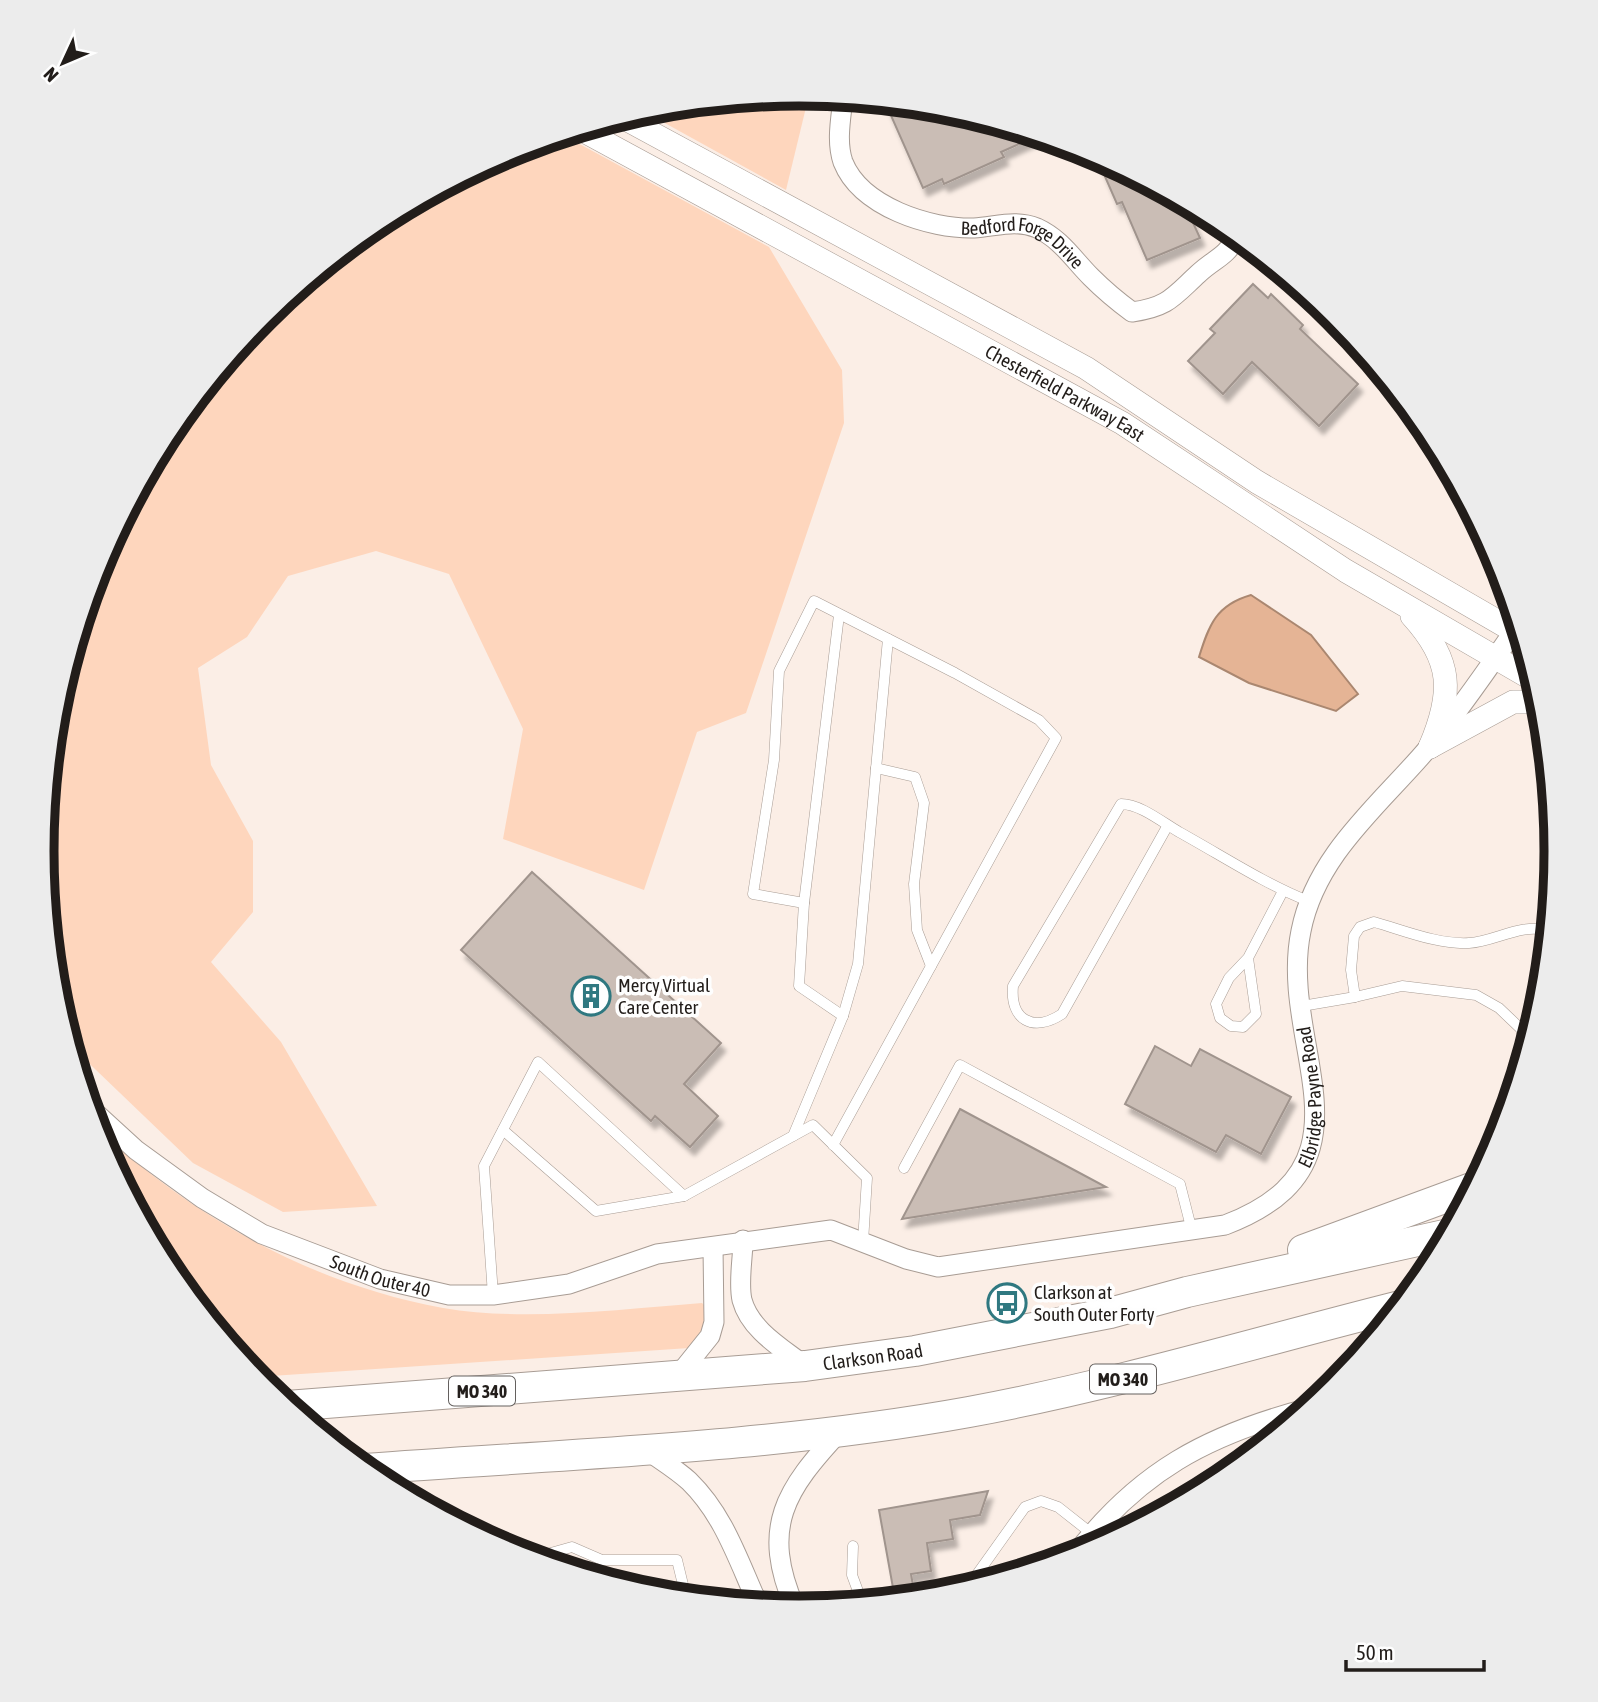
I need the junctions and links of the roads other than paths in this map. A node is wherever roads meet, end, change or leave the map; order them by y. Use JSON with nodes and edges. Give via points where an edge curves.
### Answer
{"nodes":[{"id":1,"x":842,"y":108,"type":"edge"},
{"id":2,"x":637,"y":125,"type":"edge"},
{"id":3,"x":593,"y":136,"type":"edge"},
{"id":4,"x":1232,"y":246,"type":"edge"},
{"id":5,"x":1401,"y":603,"type":"junction"},
{"id":6,"x":839,"y":615,"type":"junction"},
{"id":7,"x":1509,"y":628,"type":"edge"},
{"id":8,"x":888,"y":639,"type":"junction"},
{"id":9,"x":1512,"y":639,"type":"edge"},
{"id":10,"x":1495,"y":658,"type":"junction"},
{"id":11,"x":1521,"y":673,"type":"edge"},
{"id":12,"x":1528,"y":702,"type":"edge"},
{"id":13,"x":1430,"y":747,"type":"junction"},
{"id":14,"x":876,"y":768,"type":"junction"},
{"id":15,"x":1168,"y":825,"type":"junction"},
{"id":16,"x":1283,"y":891,"type":"junction"},
{"id":17,"x":1308,"y":901,"type":"junction"},
{"id":18,"x":804,"y":903,"type":"junction"},
{"id":19,"x":1539,"y":931,"type":"edge"},
{"id":20,"x":1248,"y":958,"type":"junction"},
{"id":21,"x":932,"y":965,"type":"junction"},
{"id":22,"x":1355,"y":997,"type":"junction"},
{"id":23,"x":1302,"y":1006,"type":"junction"},
{"id":24,"x":843,"y":1016,"type":"junction"},
{"id":25,"x":1521,"y":1030,"type":"edge"},
{"id":26,"x":106,"y":1123,"type":"edge"},
{"id":27,"x":503,"y":1130,"type":"junction"},
{"id":28,"x":793,"y":1136,"type":"junction"},
{"id":29,"x":833,"y":1145,"type":"junction"},
{"id":30,"x":904,"y":1168,"type":"dead end"},
{"id":31,"x":1461,"y":1192,"type":"edge"},
{"id":32,"x":684,"y":1196,"type":"junction"},
{"id":33,"x":1192,"y":1232,"type":"junction"},
{"id":34,"x":1435,"y":1237,"type":"edge"},
{"id":35,"x":743,"y":1240,"type":"junction"},
{"id":36,"x":863,"y":1242,"type":"junction"},
{"id":37,"x":713,"y":1247,"type":"junction"},
{"id":38,"x":1187,"y":1292,"type":"junction"},
{"id":39,"x":493,"y":1295,"type":"junction"},
{"id":40,"x":1385,"y":1310,"type":"edge"},
{"id":41,"x":805,"y":1366,"type":"junction"},
{"id":42,"x":677,"y":1377,"type":"junction"},
{"id":43,"x":301,"y":1405,"type":"edge"},
{"id":44,"x":1286,"y":1414,"type":"edge"},
{"id":45,"x":841,"y":1430,"type":"junction"},
{"id":46,"x":644,"y":1448,"type":"junction"},
{"id":47,"x":382,"y":1468,"type":"edge"},
{"id":48,"x":1091,"y":1533,"type":"junction"},
{"id":49,"x":1088,"y":1537,"type":"edge"},
{"id":50,"x":853,"y":1546,"type":"dead end"},
{"id":51,"x":551,"y":1553,"type":"edge"},
{"id":52,"x":978,"y":1573,"type":"edge"},
{"id":53,"x":683,"y":1586,"type":"edge"},
{"id":54,"x":859,"y":1593,"type":"edge"},
{"id":55,"x":754,"y":1594,"type":"edge"},
{"id":56,"x":790,"y":1596,"type":"edge"}],
"edges":[{"from":1,"to":4,"type":"street","name":"Bedford Forge Drive","via":[[843,161],[859,186],[897,212],[933,225],[976,228],[1004,222],[1035,227],[1065,246],[1132,312],[1156,309],[1177,297]]},
{"from":2,"to":7,"type":"street","name":"Chesterfield Parkway East","via":[[1086,369],[1258,482]]},
{"from":3,"to":5,"type":"street","name":"Chesterfield Parkway East","via":[[1122,423]]},
{"from":5,"to":10,"type":"street","name":"Chesterfield Parkway East"},
{"from":5,"to":13,"type":"street","via":[[1428,633],[1445,670],[1447,696]]},
{"from":6,"to":8,"type":"lane"},
{"from":6,"to":18,"type":"lane"},
{"from":6,"to":18,"type":"lane","via":[[814,601],[779,671],[774,760],[753,894]]},
{"from":8,"to":14,"type":"lane"},
{"from":8,"to":21,"type":"lane","via":[[1040,720],[1056,738]]},
{"from":9,"to":10,"type":"street","name":"Elbridge Payne Road"},
{"from":10,"to":11,"type":"street","name":"Chesterfield Parkway East"},
{"from":10,"to":13,"type":"street","name":"Elbridge Payne Road"},
{"from":12,"to":13,"type":"street","via":[[1513,702]]},
{"from":13,"to":17,"type":"street","name":"Elbridge Payne Road","via":[[1365,816]]},
{"from":14,"to":21,"type":"lane","via":[[915,777],[924,803],[914,884],[917,930]]},
{"from":14,"to":24,"type":"lane","via":[[858,964]]},
{"from":15,"to":15,"type":"lane","via":[[1130,804],[1116,809],[1013,986],[1012,1003],[1021,1017],[1033,1023],[1050,1022],[1062,1014]]},
{"from":15,"to":16,"type":"lane"},
{"from":16,"to":17,"type":"lane"},
{"from":16,"to":20,"type":"lane"},
{"from":17,"to":23,"type":"street","name":"Elbridge Payne Road","via":[[1297,965]]},
{"from":18,"to":24,"type":"lane","via":[[799,986]]},
{"from":19,"to":22,"type":"lane","via":[[1469,943],[1366,923],[1354,936],[1351,970]]},
{"from":20,"to":20,"type":"lane","via":[[1229,978],[1216,1004],[1220,1018],[1231,1026],[1243,1027],[1256,1014]]},
{"from":21,"to":29,"type":"lane"},
{"from":22,"to":23,"type":"lane"},
{"from":22,"to":25,"type":"lane","via":[[1402,986],[1476,995],[1499,1008]]},
{"from":23,"to":33,"type":"street","name":"Elbridge Payne Road","via":[[1316,1112],[1311,1151],[1273,1202],[1225,1225]]},
{"from":24,"to":28,"type":"lane"},
{"from":26,"to":39,"type":"street","name":"South Outer 40","via":[[202,1198],[262,1234],[380,1279],[449,1295]]},
{"from":27,"to":32,"type":"lane","via":[[596,1211]]},
{"from":27,"to":32,"type":"lane","via":[[538,1062]]},
{"from":27,"to":39,"type":"lane","via":[[484,1166]]},
{"from":28,"to":29,"type":"lane","via":[[813,1125]]},
{"from":28,"to":32,"type":"lane"},
{"from":29,"to":36,"type":"lane","via":[[867,1178]]},
{"from":30,"to":33,"type":"lane","via":[[960,1065],[1180,1184]]},
{"from":31,"to":38,"type":"main road"},
{"from":33,"to":36,"type":"street","name":"Elbridge Payne Road","via":[[938,1267]]},
{"from":34,"to":38,"type":"main road","name":"Clarkson Road","number":"MO 340"},
{"from":35,"to":36,"type":"street","name":"Elbridge Payne Road","via":[[831,1230]]},
{"from":35,"to":37,"type":"street","name":"South Outer 40"},
{"from":35,"to":41,"type":"street","via":[[742,1298],[750,1318]]},
{"from":37,"to":39,"type":"street","name":"South Outer 40","via":[[657,1254],[569,1284]]},
{"from":37,"to":42,"type":"street","via":[[714,1322],[710,1336]]},
{"from":38,"to":41,"type":"main road","name":"Clarkson Road","number":"MO 340","via":[[1012,1334]]},
{"from":40,"to":45,"type":"main road","number":"MO 340","via":[[1133,1377]]},
{"from":41,"to":42,"type":"main road","name":"Clarkson Road","number":"MO 340"},
{"from":42,"to":43,"type":"main road","name":"Clarkson Road","number":"MO 340"},
{"from":44,"to":48,"type":"street","via":[[1216,1437],[1179,1458],[1120,1502]]},
{"from":45,"to":46,"type":"main road","number":"MO 340"},
{"from":45,"to":56,"type":"street","via":[[809,1464],[782,1516],[777,1547]]},
{"from":46,"to":47,"type":"main road","number":"MO 340"},
{"from":46,"to":55,"type":"street","via":[[705,1498],[724,1525]]},
{"from":48,"to":49,"type":"street"},
{"from":48,"to":52,"type":"lane","via":[[1058,1507],[1041,1501],[1025,1507]]},
{"from":50,"to":54,"type":"lane","via":[[852,1574]]},
{"from":51,"to":53,"type":"lane","via":[[572,1547],[602,1560],[677,1560]]}]}
